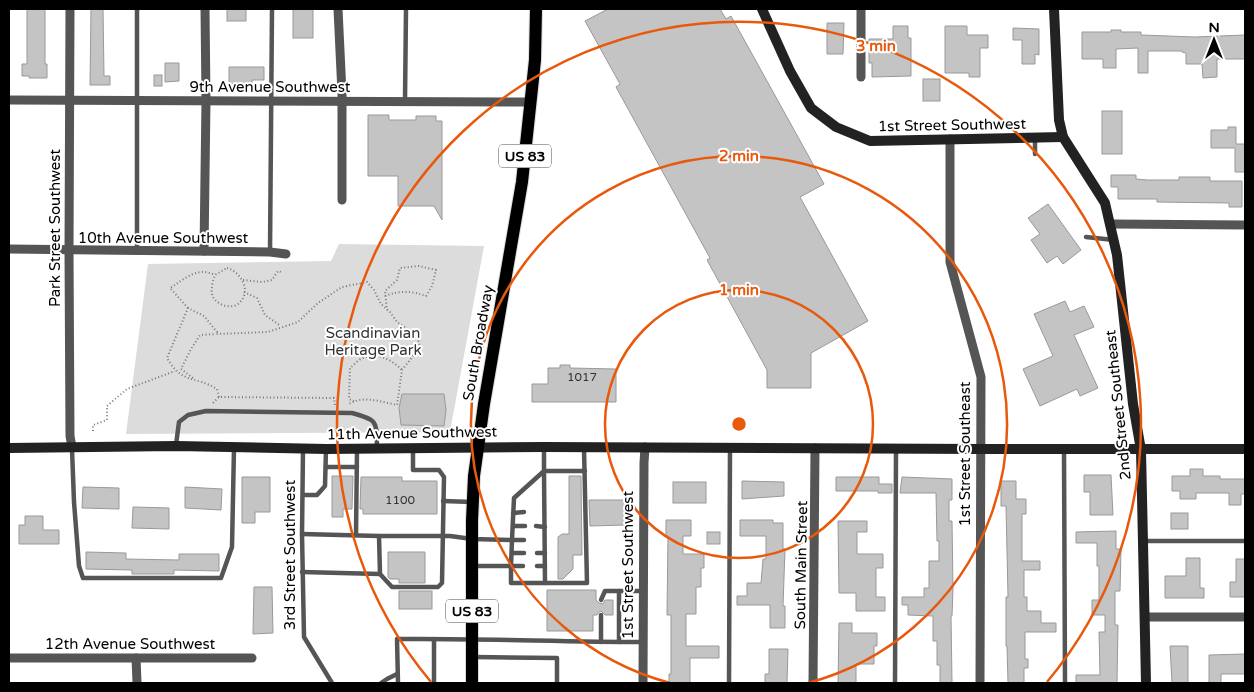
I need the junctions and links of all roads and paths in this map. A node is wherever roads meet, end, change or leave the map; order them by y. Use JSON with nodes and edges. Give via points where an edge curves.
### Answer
{"nodes":[{"id":1,"x":70,"y":9,"type":"edge"},
{"id":2,"x":137,"y":9,"type":"edge"},
{"id":3,"x":205,"y":9,"type":"edge"},
{"id":4,"x":272,"y":9,"type":"edge"},
{"id":5,"x":338,"y":9,"type":"edge"},
{"id":6,"x":406,"y":9,"type":"edge"},
{"id":7,"x":536,"y":9,"type":"edge"},
{"id":8,"x":762,"y":9,"type":"edge"},
{"id":9,"x":861,"y":9,"type":"edge"},
{"id":10,"x":1054,"y":9,"type":"edge"},
{"id":11,"x":861,"y":77,"type":"dead end"},
{"id":12,"x":9,"y":100,"type":"edge"},
{"id":13,"x":70,"y":100,"type":"junction"},
{"id":14,"x":136,"y":100,"type":"junction"},
{"id":15,"x":206,"y":100,"type":"junction"},
{"id":16,"x":272,"y":100,"type":"junction"},
{"id":17,"x":342,"y":101,"type":"junction"},
{"id":18,"x":406,"y":101,"type":"junction"},
{"id":19,"x":531,"y":102,"type":"junction"},
{"id":20,"x":1063,"y":137,"type":"junction"},
{"id":21,"x":1035,"y":138,"type":"junction"},
{"id":22,"x":950,"y":139,"type":"junction"},
{"id":23,"x":1035,"y":154,"type":"dead end"},
{"id":24,"x":342,"y":200,"type":"dead end"},
{"id":25,"x":1111,"y":224,"type":"junction"},
{"id":26,"x":1245,"y":225,"type":"edge"},
{"id":27,"x":1086,"y":237,"type":"dead end"},
{"id":28,"x":1114,"y":240,"type":"junction"},
{"id":29,"x":9,"y":249,"type":"edge"},
{"id":30,"x":137,"y":250,"type":"junction"},
{"id":31,"x":69,"y":251,"type":"junction"},
{"id":32,"x":204,"y":251,"type":"junction"},
{"id":33,"x":270,"y":252,"type":"junction"},
{"id":34,"x":286,"y":254,"type":"dead end"},
{"id":35,"x":281,"y":272,"type":"dead end"},
{"id":36,"x":215,"y":275,"type":"junction"},
{"id":37,"x":243,"y":280,"type":"junction"},
{"id":38,"x":244,"y":292,"type":"junction"},
{"id":39,"x":386,"y":296,"type":"junction"},
{"id":40,"x":188,"y":308,"type":"junction"},
{"id":41,"x":388,"y":310,"type":"junction"},
{"id":42,"x":282,"y":327,"type":"junction"},
{"id":43,"x":216,"y":334,"type":"junction"},
{"id":44,"x":402,"y":370,"type":"junction"},
{"id":45,"x":175,"y":371,"type":"junction"},
{"id":46,"x":193,"y":378,"type":"junction"},
{"id":47,"x":354,"y":401,"type":"junction"},
{"id":48,"x":348,"y":405,"type":"dead end"},
{"id":49,"x":341,"y":406,"type":"dead end"},
{"id":50,"x":92,"y":431,"type":"dead end"},
{"id":51,"x":176,"y":446,"type":"junction"},
{"id":52,"x":72,"y":447,"type":"junction"},
{"id":53,"x":377,"y":447,"type":"junction"},
{"id":54,"x":413,"y":447,"type":"junction"},
{"id":55,"x":478,"y":447,"type":"junction"},
{"id":56,"x":544,"y":447,"type":"junction"},
{"id":57,"x":584,"y":447,"type":"junction"},
{"id":58,"x":645,"y":447,"type":"junction"},
{"id":59,"x":9,"y":448,"type":"edge"},
{"id":60,"x":234,"y":448,"type":"junction"},
{"id":61,"x":303,"y":448,"type":"junction"},
{"id":62,"x":326,"y":448,"type":"junction"},
{"id":63,"x":357,"y":448,"type":"junction"},
{"id":64,"x":730,"y":448,"type":"junction"},
{"id":65,"x":816,"y":448,"type":"junction"},
{"id":66,"x":896,"y":448,"type":"junction"},
{"id":67,"x":981,"y":449,"type":"junction"},
{"id":68,"x":1245,"y":449,"type":"edge"},
{"id":69,"x":1064,"y":450,"type":"junction"},
{"id":70,"x":1141,"y":450,"type":"junction"},
{"id":71,"x":326,"y":467,"type":"junction"},
{"id":72,"x":357,"y":467,"type":"junction"},
{"id":73,"x":544,"y":471,"type":"junction"},
{"id":74,"x":584,"y":471,"type":"junction"},
{"id":75,"x":303,"y":495,"type":"junction"},
{"id":76,"x":443,"y":501,"type":"junction"},
{"id":77,"x":473,"y":502,"type":"junction"},
{"id":78,"x":524,"y":512,"type":"dead end"},
{"id":79,"x":537,"y":512,"type":"dead end"},
{"id":80,"x":544,"y":512,"type":"junction"},
{"id":81,"x":513,"y":513,"type":"junction"},
{"id":82,"x":513,"y":526,"type":"junction"},
{"id":83,"x":525,"y":526,"type":"dead end"},
{"id":84,"x":536,"y":526,"type":"dead end"},
{"id":85,"x":545,"y":527,"type":"junction"},
{"id":86,"x":302,"y":534,"type":"junction"},
{"id":87,"x":356,"y":535,"type":"junction"},
{"id":88,"x":379,"y":536,"type":"junction"},
{"id":89,"x":443,"y":536,"type":"junction"},
{"id":90,"x":472,"y":539,"type":"junction"},
{"id":91,"x":512,"y":540,"type":"junction"},
{"id":92,"x":524,"y":540,"type":"dead end"},
{"id":93,"x":537,"y":540,"type":"dead end"},
{"id":94,"x":545,"y":540,"type":"junction"},
{"id":95,"x":1143,"y":540,"type":"junction"},
{"id":96,"x":1245,"y":541,"type":"edge"},
{"id":97,"x":512,"y":553,"type":"junction"},
{"id":98,"x":524,"y":553,"type":"dead end"},
{"id":99,"x":537,"y":553,"type":"dead end"},
{"id":100,"x":545,"y":553,"type":"junction"},
{"id":101,"x":472,"y":566,"type":"junction"},
{"id":102,"x":511,"y":566,"type":"junction"},
{"id":103,"x":523,"y":566,"type":"dead end"},
{"id":104,"x":537,"y":566,"type":"dead end"},
{"id":105,"x":545,"y":566,"type":"junction"},
{"id":106,"x":302,"y":572,"type":"junction"},
{"id":107,"x":380,"y":574,"type":"junction"},
{"id":108,"x":545,"y":583,"type":"junction"},
{"id":109,"x":619,"y":591,"type":"junction"},
{"id":110,"x":643,"y":591,"type":"junction"},
{"id":111,"x":601,"y":600,"type":"dead end"},
{"id":112,"x":601,"y":615,"type":"dead end"},
{"id":113,"x":1245,"y":617,"type":"edge"},
{"id":114,"x":1145,"y":618,"type":"junction"},
{"id":115,"x":472,"y":638,"type":"junction"},
{"id":116,"x":434,"y":639,"type":"junction"},
{"id":117,"x":601,"y":642,"type":"junction"},
{"id":118,"x":619,"y":642,"type":"junction"},
{"id":119,"x":643,"y":642,"type":"junction"},
{"id":120,"x":472,"y":657,"type":"junction"},
{"id":121,"x":9,"y":658,"type":"edge"},
{"id":122,"x":136,"y":658,"type":"junction"},
{"id":123,"x":252,"y":658,"type":"dead end"},
{"id":124,"x":397,"y":674,"type":"junction"},
{"id":125,"x":137,"y":683,"type":"edge"},
{"id":126,"x":332,"y":683,"type":"edge"},
{"id":127,"x":381,"y":683,"type":"edge"},
{"id":128,"x":398,"y":683,"type":"edge"},
{"id":129,"x":434,"y":683,"type":"edge"},
{"id":130,"x":472,"y":683,"type":"edge"},
{"id":131,"x":557,"y":683,"type":"edge"},
{"id":132,"x":643,"y":683,"type":"edge"},
{"id":133,"x":729,"y":683,"type":"edge"},
{"id":134,"x":813,"y":683,"type":"edge"},
{"id":135,"x":895,"y":683,"type":"edge"},
{"id":136,"x":980,"y":683,"type":"edge"},
{"id":137,"x":1065,"y":683,"type":"edge"},
{"id":138,"x":1146,"y":683,"type":"edge"}],
"edges":[{"from":1,"to":13,"type":"street","name":"Park Street Southwest"},
{"from":2,"to":14,"type":"lane"},
{"from":3,"to":15,"type":"street"},
{"from":4,"to":16,"type":"lane"},
{"from":5,"to":17,"type":"street"},
{"from":6,"to":18,"type":"lane"},
{"from":7,"to":19,"type":"main road","name":"South Broadway","number":"US 83"},
{"from":8,"to":22,"type":"street","name":"1st Street Southwest","via":[[811,108],[836,126],[870,142]]},
{"from":9,"to":11,"type":"street"},
{"from":10,"to":20,"type":"street","via":[[1059,120]]},
{"from":12,"to":13,"type":"street","name":"9th Avenue Southwest"},
{"from":13,"to":14,"type":"street","name":"9th Avenue Southwest"},
{"from":13,"to":31,"type":"street","name":"Park Street Southwest"},
{"from":14,"to":15,"type":"street","name":"9th Avenue Southwest"},
{"from":14,"to":30,"type":"lane"},
{"from":15,"to":16,"type":"street","name":"9th Avenue Southwest"},
{"from":15,"to":32,"type":"street"},
{"from":16,"to":17,"type":"street","name":"9th Avenue Southwest"},
{"from":16,"to":33,"type":"lane"},
{"from":17,"to":18,"type":"street","name":"9th Avenue Southwest"},
{"from":17,"to":24,"type":"street"},
{"from":18,"to":19,"type":"street","name":"9th Avenue Southwest"},
{"from":19,"to":55,"type":"main road","name":"South Broadway","number":"US 83","via":[[522,182]]},
{"from":20,"to":21,"type":"street","name":"1st Street Southwest"},
{"from":20,"to":25,"type":"street","name":"2nd Street Southeast","via":[[1105,203]]},
{"from":21,"to":22,"type":"street","name":"1st Street Southwest"},
{"from":21,"to":23,"type":"lane"},
{"from":22,"to":67,"type":"street","name":"1st Street Southeast","via":[[950,262],[981,377]]},
{"from":25,"to":26,"type":"street"},
{"from":25,"to":28,"type":"street","name":"2nd Street Southeast"},
{"from":27,"to":28,"type":"lane"},
{"from":28,"to":70,"type":"street","name":"2nd Street Southeast"},
{"from":29,"to":31,"type":"street","name":"10th Avenue Southwest"},
{"from":30,"to":31,"type":"street","name":"10th Avenue Southwest"},
{"from":30,"to":32,"type":"street","name":"10th Avenue Southwest"},
{"from":31,"to":52,"type":"street","name":"Park Street Southwest"},
{"from":32,"to":33,"type":"street","name":"10th Avenue Southwest"},
{"from":33,"to":34,"type":"street","name":"10th Avenue Southwest"},
{"from":35,"to":37,"type":"path","via":[[278,271],[272,280]]},
{"from":36,"to":37,"type":"path","via":[[227,268],[238,273]]},
{"from":36,"to":38,"type":"path","via":[[212,295],[226,307],[236,305]]},
{"from":36,"to":40,"type":"path","via":[[208,271],[190,274],[170,288]]},
{"from":37,"to":38,"type":"path"},
{"from":38,"to":42,"type":"path","via":[[257,298],[266,316]]},
{"from":39,"to":39,"type":"path","via":[[385,292],[397,280],[400,268],[419,266],[436,270],[426,296],[413,292],[395,292]]},
{"from":39,"to":41,"type":"path"},
{"from":40,"to":43,"type":"path","via":[[204,316]]},
{"from":40,"to":45,"type":"path","via":[[167,358]]},
{"from":41,"to":42,"type":"path","via":[[367,282],[354,284],[342,287],[318,303],[298,322]]},
{"from":41,"to":44,"type":"path","via":[[397,322],[417,335],[420,347]]},
{"from":42,"to":43,"type":"path","via":[[268,332]]},
{"from":43,"to":46,"type":"path","via":[[200,335],[191,349],[181,369]]},
{"from":44,"to":47,"type":"path","via":[[397,406],[365,399]]},
{"from":44,"to":47,"type":"path","via":[[382,356],[362,358],[350,368],[349,399]]},
{"from":45,"to":46,"type":"path","via":[[185,378]]},
{"from":45,"to":50,"type":"path","via":[[127,389],[107,406],[107,420],[93,425]]},
{"from":46,"to":49,"type":"path","via":[[215,387],[219,397],[334,398],[335,408]]},
{"from":47,"to":48,"type":"path"},
{"from":51,"to":52,"type":"street","name":"11th Avenue Southwest"},
{"from":51,"to":53,"type":"lane","via":[[179,422],[188,415],[206,411],[352,413],[370,418],[377,428]]},
{"from":51,"to":60,"type":"street","name":"11th Avenue Southwest"},
{"from":52,"to":59,"type":"street","name":"11th Avenue Southwest"},
{"from":52,"to":60,"type":"lane","via":[[78,557],[83,578],[221,578],[232,547]]},
{"from":53,"to":54,"type":"street","name":"11th Avenue Southwest"},
{"from":53,"to":63,"type":"street","name":"11th Avenue Southwest"},
{"from":54,"to":55,"type":"street","name":"11th Avenue Southwest"},
{"from":54,"to":76,"type":"lane","via":[[413,470],[439,470],[444,477]]},
{"from":55,"to":56,"type":"street","name":"11th Avenue Southwest"},
{"from":55,"to":77,"type":"main road","name":"South Broadway","number":"US 83"},
{"from":56,"to":57,"type":"street","name":"11th Avenue Southwest"},
{"from":56,"to":73,"type":"lane"},
{"from":57,"to":58,"type":"street","name":"11th Avenue Southwest"},
{"from":57,"to":74,"type":"lane"},
{"from":58,"to":64,"type":"street","name":"11th Avenue Southwest"},
{"from":58,"to":110,"type":"street","name":"1st Street Southwest"},
{"from":60,"to":61,"type":"street","name":"11th Avenue Southwest"},
{"from":61,"to":62,"type":"street","name":"11th Avenue Southwest"},
{"from":61,"to":75,"type":"lane","name":"3rd Street Southwest"},
{"from":62,"to":63,"type":"street","name":"11th Avenue Southwest"},
{"from":62,"to":71,"type":"lane"},
{"from":63,"to":72,"type":"lane"},
{"from":64,"to":65,"type":"street","name":"11th Avenue Southwest"},
{"from":64,"to":133,"type":"lane"},
{"from":65,"to":66,"type":"street","name":"11th Avenue Southwest"},
{"from":65,"to":134,"type":"street","name":"South Main Street"},
{"from":66,"to":67,"type":"street","name":"11th Avenue Southwest"},
{"from":66,"to":135,"type":"lane"},
{"from":67,"to":69,"type":"street","name":"11th Avenue Southwest"},
{"from":67,"to":136,"type":"street","name":"1st Street Southeast"},
{"from":68,"to":70,"type":"street","name":"11th Avenue Southwest"},
{"from":69,"to":70,"type":"street","name":"11th Avenue Southwest"},
{"from":69,"to":137,"type":"lane"},
{"from":70,"to":95,"type":"street","name":"2nd Street Southeast"},
{"from":71,"to":72,"type":"lane"},
{"from":71,"to":75,"type":"lane","via":[[325,486],[317,495]]},
{"from":72,"to":87,"type":"lane"},
{"from":73,"to":74,"type":"lane"},
{"from":73,"to":80,"type":"lane"},
{"from":73,"to":81,"type":"lane","via":[[514,498]]},
{"from":74,"to":108,"type":"lane","via":[[587,583]]},
{"from":75,"to":86,"type":"lane","name":"3rd Street Southwest"},
{"from":76,"to":77,"type":"lane"},
{"from":76,"to":89,"type":"lane"},
{"from":77,"to":90,"type":"main road","name":"South Broadway","number":"US 83"},
{"from":78,"to":81,"type":"lane"},
{"from":79,"to":80,"type":"lane"},
{"from":80,"to":85,"type":"lane"},
{"from":81,"to":82,"type":"lane"},
{"from":82,"to":83,"type":"lane"},
{"from":82,"to":91,"type":"lane"},
{"from":84,"to":85,"type":"lane"},
{"from":85,"to":94,"type":"lane"},
{"from":86,"to":87,"type":"lane"},
{"from":86,"to":106,"type":"lane","name":"3rd Street Southwest"},
{"from":87,"to":88,"type":"lane"},
{"from":88,"to":89,"type":"lane"},
{"from":88,"to":107,"type":"lane"},
{"from":89,"to":90,"type":"lane"},
{"from":89,"to":107,"type":"lane","via":[[442,583],[438,586],[392,587]]},
{"from":90,"to":91,"type":"lane"},
{"from":90,"to":101,"type":"main road","name":"South Broadway","number":"US 83"},
{"from":91,"to":92,"type":"lane"},
{"from":91,"to":97,"type":"lane"},
{"from":93,"to":94,"type":"lane"},
{"from":94,"to":100,"type":"lane"},
{"from":95,"to":96,"type":"lane"},
{"from":95,"to":114,"type":"street","name":"2nd Street Southeast"},
{"from":97,"to":98,"type":"lane"},
{"from":97,"to":102,"type":"lane"},
{"from":99,"to":100,"type":"lane"},
{"from":100,"to":105,"type":"lane"},
{"from":101,"to":102,"type":"lane"},
{"from":101,"to":115,"type":"main road","name":"South Broadway","number":"US 83"},
{"from":102,"to":103,"type":"lane"},
{"from":102,"to":108,"type":"lane","via":[[511,583]]},
{"from":104,"to":105,"type":"lane"},
{"from":105,"to":108,"type":"lane"},
{"from":106,"to":107,"type":"lane"},
{"from":106,"to":126,"type":"lane","name":"3rd Street Southwest","via":[[304,637]]},
{"from":109,"to":110,"type":"lane"},
{"from":109,"to":111,"type":"lane","via":[[605,591]]},
{"from":109,"to":118,"type":"lane"},
{"from":110,"to":119,"type":"street","name":"1st Street Southwest"},
{"from":112,"to":117,"type":"lane"},
{"from":113,"to":114,"type":"street"},
{"from":114,"to":138,"type":"street","name":"2nd Street Southeast"},
{"from":115,"to":116,"type":"lane"},
{"from":115,"to":117,"type":"lane"},
{"from":115,"to":120,"type":"main road","name":"South Broadway","number":"US 83"},
{"from":116,"to":124,"type":"lane","via":[[397,639]]},
{"from":116,"to":129,"type":"lane"},
{"from":117,"to":118,"type":"lane"},
{"from":118,"to":119,"type":"lane"},
{"from":119,"to":132,"type":"street","name":"1st Street Southwest"},
{"from":120,"to":130,"type":"main road","name":"South Broadway","number":"US 83"},
{"from":120,"to":131,"type":"lane","via":[[557,658]]},
{"from":121,"to":122,"type":"street","name":"12th Avenue Southwest"},
{"from":122,"to":123,"type":"street","name":"12th Avenue Southwest"},
{"from":122,"to":125,"type":"street"},
{"from":124,"to":127,"type":"lane"},
{"from":124,"to":128,"type":"lane"}]}
